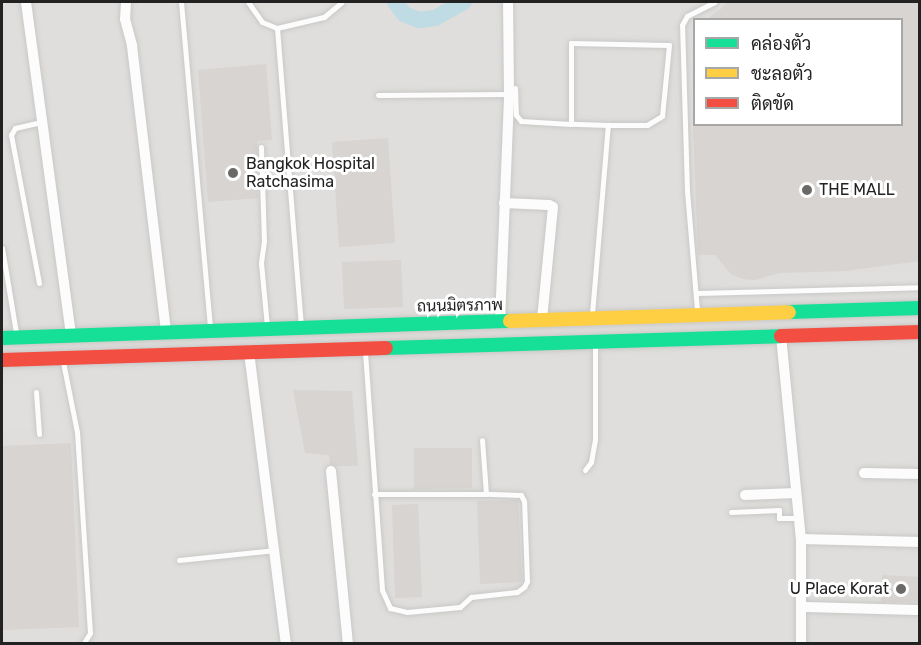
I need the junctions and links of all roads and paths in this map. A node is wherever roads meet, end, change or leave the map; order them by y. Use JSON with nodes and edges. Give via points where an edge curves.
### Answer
{"nodes":[{"id":1,"x":27,"y":2,"type":"edge"},
{"id":2,"x":126,"y":2,"type":"edge"},
{"id":3,"x":181,"y":2,"type":"edge"},
{"id":4,"x":248,"y":2,"type":"edge"},
{"id":5,"x":342,"y":2,"type":"edge"},
{"id":6,"x":508,"y":2,"type":"edge"},
{"id":7,"x":715,"y":2,"type":"edge"},
{"id":8,"x":277,"y":28,"type":"junction"},
{"id":9,"x":512,"y":91,"type":"junction"},
{"id":10,"x":378,"y":95,"type":"dead end"},
{"id":11,"x":43,"y":121,"type":"junction"},
{"id":12,"x":571,"y":124,"type":"junction"},
{"id":13,"x":608,"y":125,"type":"junction"},
{"id":14,"x":261,"y":147,"type":"dead end"},
{"id":15,"x":504,"y":203,"type":"junction"},
{"id":16,"x":2,"y":248,"type":"edge"},
{"id":17,"x":39,"y":283,"type":"dead end"},
{"id":18,"x":920,"y":286,"type":"edge"},
{"id":19,"x":697,"y":293,"type":"junction"},
{"id":20,"x":920,"y":308,"type":"edge"},
{"id":21,"x":697,"y":314,"type":"junction"},
{"id":22,"x":592,"y":319,"type":"junction"},
{"id":23,"x":542,"y":320,"type":"junction"},
{"id":24,"x":500,"y":322,"type":"junction"},
{"id":25,"x":301,"y":326,"type":"junction"},
{"id":26,"x":267,"y":327,"type":"junction"},
{"id":27,"x":249,"y":328,"type":"junction"},
{"id":28,"x":210,"y":330,"type":"junction"},
{"id":29,"x":166,"y":331,"type":"junction"},
{"id":30,"x":920,"y":332,"type":"edge"},
{"id":31,"x":71,"y":335,"type":"junction"},
{"id":32,"x":781,"y":336,"type":"junction"},
{"id":33,"x":17,"y":337,"type":"junction"},
{"id":34,"x":2,"y":338,"type":"edge"},
{"id":35,"x":595,"y":341,"type":"junction"},
{"id":36,"x":365,"y":348,"type":"junction"},
{"id":37,"x":249,"y":352,"type":"junction"},
{"id":38,"x":62,"y":357,"type":"junction"},
{"id":39,"x":2,"y":360,"type":"edge"},
{"id":40,"x":36,"y":392,"type":"dead end"},
{"id":41,"x":39,"y":434,"type":"dead end"},
{"id":42,"x":482,"y":440,"type":"dead end"},
{"id":43,"x":585,"y":470,"type":"dead end"},
{"id":44,"x":331,"y":471,"type":"dead end"},
{"id":45,"x":864,"y":473,"type":"dead end"},
{"id":46,"x":920,"y":474,"type":"edge"},
{"id":47,"x":796,"y":493,"type":"junction"},
{"id":48,"x":374,"y":494,"type":"junction"},
{"id":49,"x":486,"y":494,"type":"junction"},
{"id":50,"x":745,"y":495,"type":"dead end"},
{"id":51,"x":731,"y":512,"type":"dead end"},
{"id":52,"x":799,"y":518,"type":"junction"},
{"id":53,"x":801,"y":539,"type":"junction"},
{"id":54,"x":920,"y":542,"type":"edge"},
{"id":55,"x":275,"y":550,"type":"junction"},
{"id":56,"x":180,"y":560,"type":"dead end"},
{"id":57,"x":802,"y":607,"type":"junction"},
{"id":58,"x":920,"y":610,"type":"edge"},
{"id":59,"x":83,"y":644,"type":"edge"},
{"id":60,"x":286,"y":644,"type":"edge"},
{"id":61,"x":348,"y":644,"type":"edge"},
{"id":62,"x":801,"y":644,"type":"edge"}],
"edges":[{"from":1,"to":11,"type":"street"},
{"from":2,"to":29,"type":"street","via":[[125,19],[132,46]]},
{"from":3,"to":28,"type":"lane"},
{"from":4,"to":8,"type":"lane","via":[[262,22]]},
{"from":5,"to":8,"type":"lane","via":[[324,17]]},
{"from":6,"to":9,"type":"street"},
{"from":7,"to":19,"type":"lane","via":[[687,16],[682,25],[687,192]]},
{"from":8,"to":25,"type":"lane"},
{"from":9,"to":10,"type":"lane"},
{"from":9,"to":12,"type":"lane","via":[[516,115],[521,121]]},
{"from":9,"to":15,"type":"street"},
{"from":11,"to":17,"type":"lane","via":[[15,128],[11,135]]},
{"from":11,"to":31,"type":"street"},
{"from":12,"to":13,"type":"lane"},
{"from":12,"to":13,"type":"lane","via":[[571,43],[669,45],[662,116],[647,125]]},
{"from":13,"to":22,"type":"lane"},
{"from":14,"to":26,"type":"lane","via":[[261,263]]},
{"from":15,"to":23,"type":"street","via":[[553,207]]},
{"from":15,"to":24,"type":"street"},
{"from":16,"to":33,"type":"lane"},
{"from":18,"to":19,"type":"lane"},
{"from":19,"to":21,"type":"lane"},
{"from":20,"to":21,"type":"highway","name":"ถนนมิตรภาพ"},
{"from":21,"to":22,"type":"highway","name":"ถนนมิตรภาพ"},
{"from":22,"to":23,"type":"highway","name":"ถนนมิตรภาพ"},
{"from":23,"to":24,"type":"highway","name":"ถนนมิตรภาพ"},
{"from":24,"to":25,"type":"highway","name":"ถนนมิตรภาพ"},
{"from":25,"to":26,"type":"highway","name":"ถนนมิตรภาพ"},
{"from":26,"to":27,"type":"highway","name":"ถนนมิตรภาพ"},
{"from":27,"to":28,"type":"highway","name":"ถนนมิตรภาพ"},
{"from":27,"to":37,"type":"highway"},
{"from":28,"to":29,"type":"highway","name":"ถนนมิตรภาพ"},
{"from":29,"to":31,"type":"highway","name":"ถนนมิตรภาพ"},
{"from":30,"to":32,"type":"highway"},
{"from":31,"to":33,"type":"highway","name":"ถนนมิตรภาพ"},
{"from":32,"to":35,"type":"highway"},
{"from":32,"to":47,"type":"street"},
{"from":33,"to":34,"type":"highway","name":"ถนนมิตรภาพ"},
{"from":35,"to":36,"type":"highway"},
{"from":35,"to":43,"type":"lane","via":[[595,439],[591,462]]},
{"from":36,"to":37,"type":"highway"},
{"from":36,"to":48,"type":"lane"},
{"from":37,"to":38,"type":"highway"},
{"from":37,"to":55,"type":"street"},
{"from":38,"to":39,"type":"highway"},
{"from":38,"to":59,"type":"lane","via":[[77,432],[90,633]]},
{"from":40,"to":41,"type":"lane"},
{"from":42,"to":49,"type":"lane"},
{"from":44,"to":61,"type":"street"},
{"from":45,"to":46,"type":"street"},
{"from":47,"to":50,"type":"street"},
{"from":47,"to":52,"type":"street"},
{"from":48,"to":49,"type":"lane"},
{"from":48,"to":49,"type":"lane","via":[[382,590],[390,608],[407,612],[460,607],[471,597],[517,592],[524,587],[527,581],[523,497]]},
{"from":51,"to":52,"type":"lane","via":[[779,510],[779,518]]},
{"from":52,"to":53,"type":"street"},
{"from":53,"to":54,"type":"street"},
{"from":53,"to":57,"type":"street"},
{"from":55,"to":56,"type":"lane"},
{"from":55,"to":60,"type":"street"},
{"from":57,"to":58,"type":"street"},
{"from":57,"to":62,"type":"street"}]}
